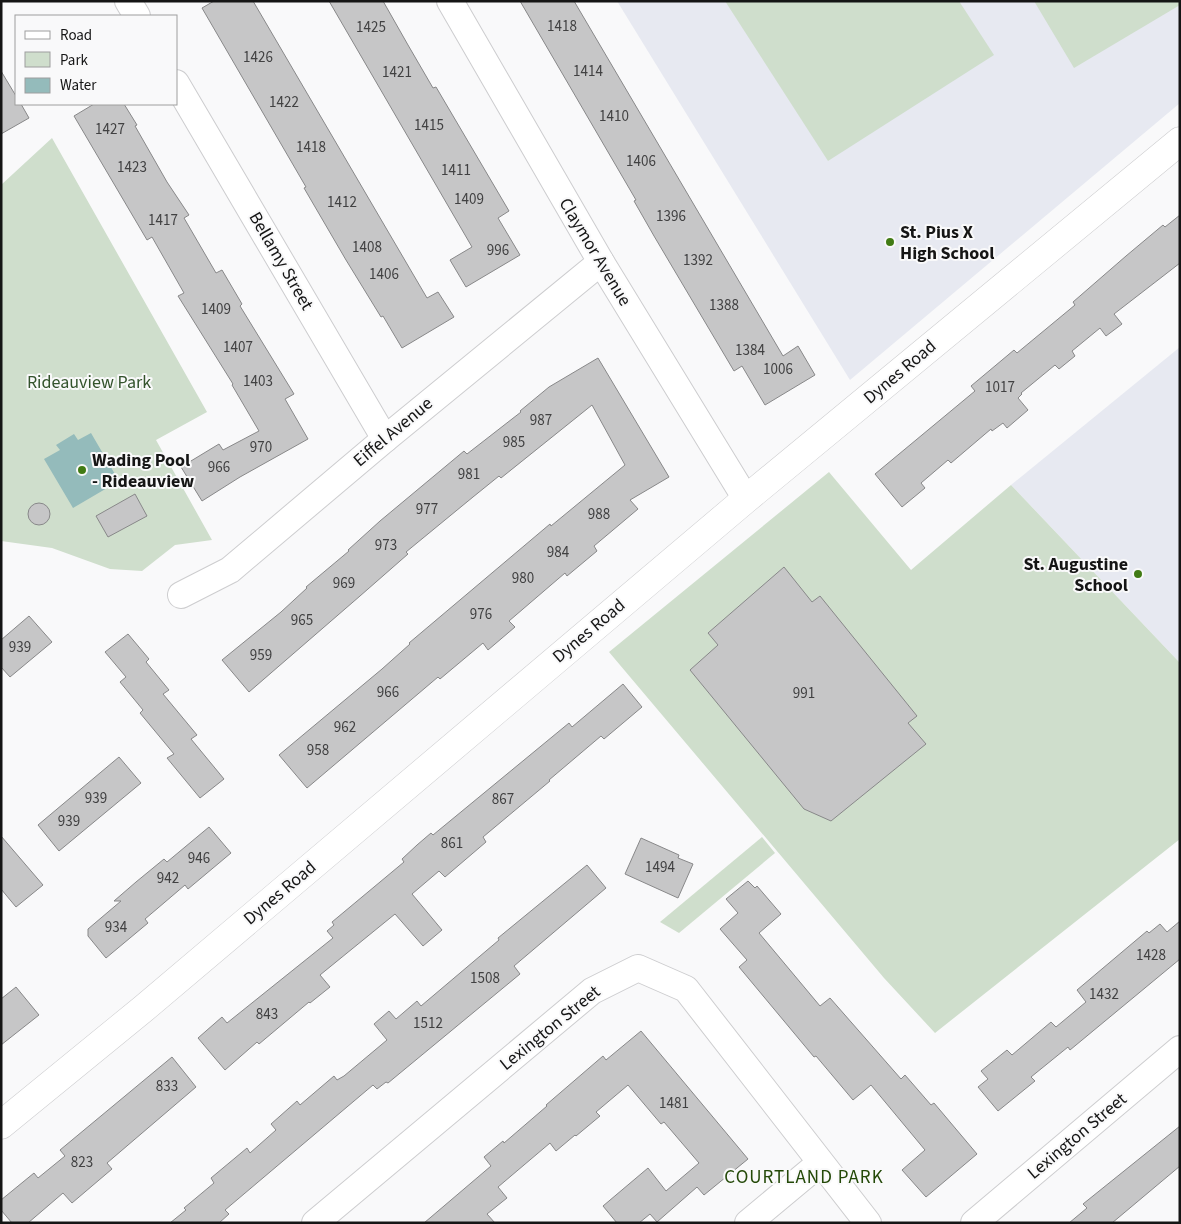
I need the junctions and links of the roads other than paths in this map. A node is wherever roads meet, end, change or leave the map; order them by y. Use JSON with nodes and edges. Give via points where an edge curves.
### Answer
{"nodes":[{"id":1,"x":128,"y":1,"type":"edge"},
{"id":2,"x":450,"y":1,"type":"edge"},
{"id":3,"x":136,"y":15,"type":"edge"},
{"id":4,"x":178,"y":86,"type":"edge"},
{"id":5,"x":1180,"y":141,"type":"edge"},
{"id":6,"x":601,"y":262,"type":"junction"},
{"id":7,"x":385,"y":439,"type":"junction"},
{"id":8,"x":746,"y":499,"type":"junction"},
{"id":9,"x":181,"y":595,"type":"dead end"},
{"id":10,"x":1180,"y":1049,"type":"edge"},
{"id":11,"x":1,"y":1125,"type":"edge"},
{"id":12,"x":820,"y":1163,"type":"junction"},
{"id":13,"x":315,"y":1223,"type":"edge"},
{"id":14,"x":748,"y":1223,"type":"edge"},
{"id":15,"x":868,"y":1223,"type":"edge"},
{"id":16,"x":974,"y":1223,"type":"edge"}],
"edges":[{"from":1,"to":3,"type":"street"},
{"from":2,"to":6,"type":"street","name":"Claymor Avenue"},
{"from":4,"to":7,"type":"street","name":"Bellamy Street"},
{"from":5,"to":8,"type":"street","name":"Dynes Road"},
{"from":6,"to":7,"type":"street","name":"Eiffel Avenue"},
{"from":6,"to":8,"type":"street","name":"Claymor Avenue"},
{"from":7,"to":9,"type":"street","name":"Eiffel Avenue","via":[[230,570]]},
{"from":8,"to":11,"type":"street","name":"Dynes Road"},
{"from":10,"to":16,"type":"street","name":"Lexington Street"},
{"from":12,"to":13,"type":"street","name":"Lexington Street","via":[[686,989],[638,968],[592,991]]},
{"from":12,"to":14,"type":"street"},
{"from":12,"to":15,"type":"street","name":"Lexington Street"}]}
